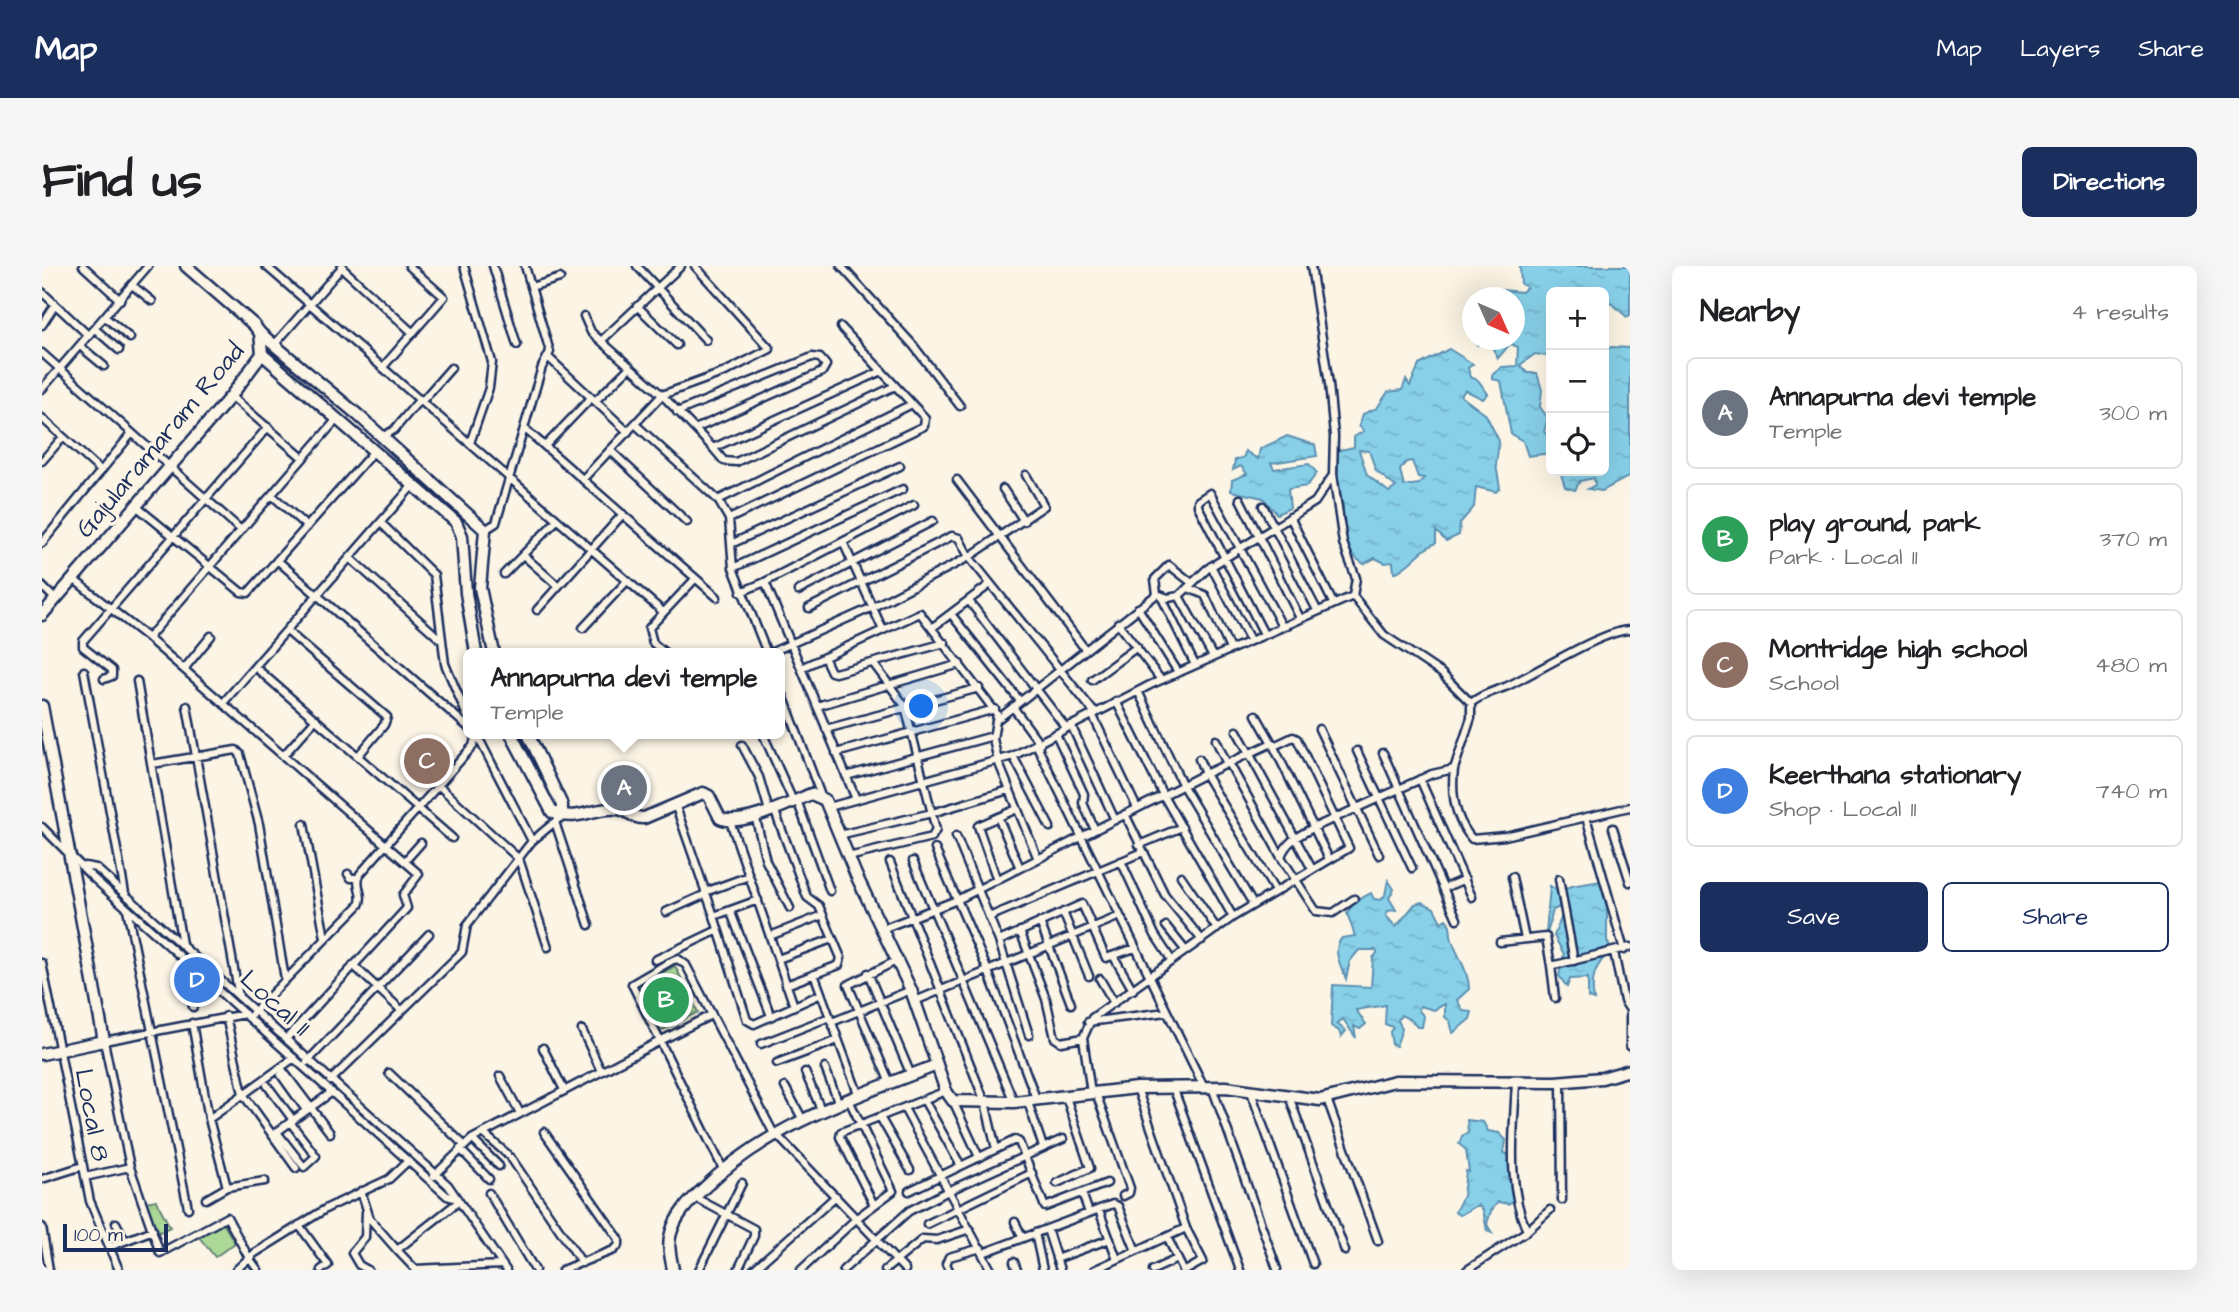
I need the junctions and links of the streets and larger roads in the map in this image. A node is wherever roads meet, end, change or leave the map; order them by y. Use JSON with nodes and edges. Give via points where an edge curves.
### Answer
{"nodes":[{"id":1,"x":83,"y":266,"type":"edge"},
{"id":2,"x":148,"y":266,"type":"edge"},
{"id":3,"x":186,"y":266,"type":"edge"},
{"id":4,"x":409,"y":266,"type":"edge"},
{"id":5,"x":464,"y":266,"type":"edge"},
{"id":6,"x":493,"y":266,"type":"edge"},
{"id":7,"x":524,"y":266,"type":"edge"},
{"id":8,"x":637,"y":266,"type":"edge"},
{"id":9,"x":681,"y":266,"type":"edge"},
{"id":10,"x":695,"y":266,"type":"edge"},
{"id":11,"x":841,"y":266,"type":"edge"},
{"id":12,"x":1311,"y":266,"type":"edge"},
{"id":13,"x":270,"y":267,"type":"edge"},
{"id":14,"x":342,"y":267,"type":"edge"},
{"id":15,"x":560,"y":278,"type":"dead end"},
{"id":16,"x":132,"y":285,"type":"junction"},
{"id":17,"x":531,"y":287,"type":"junction"},
{"id":18,"x":656,"y":287,"type":"junction"},
{"id":19,"x":42,"y":292,"type":"edge"},
{"id":20,"x":120,"y":300,"type":"junction"},
{"id":21,"x":152,"y":301,"type":"dead end"},
{"id":22,"x":55,"y":304,"type":"junction"},
{"id":23,"x":310,"y":304,"type":"junction"},
{"id":24,"x":637,"y":306,"type":"junction"},
{"id":25,"x":584,"y":316,"type":"dead end"},
{"id":26,"x":107,"y":319,"type":"junction"},
{"id":27,"x":42,"y":325,"type":"edge"},
{"id":28,"x":841,"y":327,"type":"dead end"},
{"id":29,"x":97,"y":331,"type":"junction"},
{"id":30,"x":260,"y":332,"type":"junction"},
{"id":31,"x":413,"y":333,"type":"junction"},
{"id":32,"x":89,"y":335,"type":"junction"},
{"id":33,"x":130,"y":338,"type":"dead end"},
{"id":34,"x":706,"y":340,"type":"dead end"},
{"id":35,"x":601,"y":341,"type":"junction"},
{"id":36,"x":275,"y":344,"type":"junction"},
{"id":37,"x":517,"y":345,"type":"dead end"},
{"id":38,"x":677,"y":345,"type":"dead end"},
{"id":39,"x":80,"y":346,"type":"junction"},
{"id":40,"x":119,"y":350,"type":"dead end"},
{"id":41,"x":42,"y":353,"type":"edge"},
{"id":42,"x":262,"y":354,"type":"junction"},
{"id":43,"x":548,"y":357,"type":"junction"},
{"id":44,"x":104,"y":366,"type":"dead end"},
{"id":45,"x":383,"y":367,"type":"junction"},
{"id":46,"x":630,"y":367,"type":"junction"},
{"id":47,"x":451,"y":368,"type":"dead end"},
{"id":48,"x":60,"y":369,"type":"junction"},
{"id":49,"x":881,"y":371,"type":"junction"},
{"id":50,"x":895,"y":386,"type":"junction"},
{"id":51,"x":42,"y":389,"type":"edge"},
{"id":52,"x":231,"y":396,"type":"junction"},
{"id":53,"x":662,"y":396,"type":"junction"},
{"id":54,"x":593,"y":399,"type":"junction"},
{"id":55,"x":421,"y":400,"type":"junction"},
{"id":56,"x":912,"y":404,"type":"junction"},
{"id":57,"x":960,"y":406,"type":"dead end"},
{"id":58,"x":677,"y":412,"type":"junction"},
{"id":59,"x":42,"y":418,"type":"edge"},
{"id":60,"x":337,"y":419,"type":"junction"},
{"id":61,"x":635,"y":424,"type":"junction"},
{"id":62,"x":268,"y":428,"type":"junction"},
{"id":63,"x":524,"y":428,"type":"junction"},
{"id":64,"x":695,"y":429,"type":"junction"},
{"id":65,"x":628,"y":432,"type":"junction"},
{"id":66,"x":132,"y":433,"type":"junction"},
{"id":67,"x":63,"y":437,"type":"junction"},
{"id":68,"x":382,"y":437,"type":"junction"},
{"id":69,"x":470,"y":443,"type":"junction"},
{"id":70,"x":545,"y":446,"type":"junction"},
{"id":71,"x":713,"y":448,"type":"junction"},
{"id":72,"x":610,"y":450,"type":"junction"},
{"id":73,"x":374,"y":451,"type":"junction"},
{"id":74,"x":303,"y":458,"type":"junction"},
{"id":75,"x":42,"y":461,"type":"edge"},
{"id":76,"x":900,"y":466,"type":"dead end"},
{"id":77,"x":168,"y":468,"type":"junction"},
{"id":78,"x":101,"y":471,"type":"junction"},
{"id":79,"x":1332,"y":474,"type":"junction"},
{"id":80,"x":1026,"y":475,"type":"dead end"},
{"id":81,"x":583,"y":478,"type":"junction"},
{"id":82,"x":510,"y":479,"type":"junction"},
{"id":83,"x":957,"y":480,"type":"dead end"},
{"id":84,"x":414,"y":484,"type":"junction"},
{"id":85,"x":903,"y":488,"type":"dead end"},
{"id":86,"x":1003,"y":489,"type":"dead end"},
{"id":87,"x":272,"y":495,"type":"junction"},
{"id":88,"x":1240,"y":499,"type":"dead end"},
{"id":89,"x":205,"y":500,"type":"junction"},
{"id":90,"x":718,"y":500,"type":"junction"},
{"id":91,"x":914,"y":505,"type":"dead end"},
{"id":92,"x":136,"y":506,"type":"junction"},
{"id":93,"x":1263,"y":506,"type":"dead end"},
{"id":94,"x":623,"y":514,"type":"junction"},
{"id":95,"x":1290,"y":517,"type":"junction"},
{"id":96,"x":729,"y":519,"type":"junction"},
{"id":97,"x":475,"y":520,"type":"junction"},
{"id":98,"x":557,"y":520,"type":"junction"},
{"id":99,"x":933,"y":521,"type":"dead end"},
{"id":100,"x":1024,"y":521,"type":"junction"},
{"id":101,"x":687,"y":522,"type":"dead end"},
{"id":102,"x":380,"y":523,"type":"junction"},
{"id":103,"x":1274,"y":526,"type":"junction"},
{"id":104,"x":307,"y":527,"type":"junction"},
{"id":105,"x":460,"y":528,"type":"junction"},
{"id":106,"x":240,"y":530,"type":"junction"},
{"id":107,"x":485,"y":530,"type":"junction"},
{"id":108,"x":173,"y":536,"type":"junction"},
{"id":109,"x":1258,"y":536,"type":"junction"},
{"id":110,"x":998,"y":538,"type":"junction"},
{"id":111,"x":843,"y":541,"type":"junction"},
{"id":112,"x":42,"y":543,"type":"edge"},
{"id":113,"x":731,"y":544,"type":"junction"},
{"id":114,"x":1242,"y":547,"type":"junction"},
{"id":115,"x":592,"y":550,"type":"junction"},
{"id":116,"x":523,"y":555,"type":"junction"},
{"id":117,"x":969,"y":557,"type":"junction"},
{"id":118,"x":1225,"y":557,"type":"junction"},
{"id":119,"x":350,"y":558,"type":"junction"},
{"id":120,"x":278,"y":560,"type":"junction"},
{"id":121,"x":853,"y":563,"type":"junction"},
{"id":122,"x":1211,"y":566,"type":"junction"},
{"id":123,"x":209,"y":567,"type":"junction"},
{"id":124,"x":733,"y":568,"type":"junction"},
{"id":125,"x":504,"y":575,"type":"dead end"},
{"id":126,"x":72,"y":578,"type":"junction"},
{"id":127,"x":695,"y":579,"type":"junction"},
{"id":128,"x":627,"y":581,"type":"junction"},
{"id":129,"x":765,"y":582,"type":"junction"},
{"id":130,"x":862,"y":583,"type":"junction"},
{"id":131,"x":989,"y":585,"type":"junction"},
{"id":132,"x":42,"y":586,"type":"edge"},
{"id":133,"x":558,"y":586,"type":"junction"},
{"id":134,"x":1190,"y":586,"type":"junction"},
{"id":135,"x":798,"y":591,"type":"dead end"},
{"id":136,"x":741,"y":592,"type":"junction"},
{"id":137,"x":317,"y":595,"type":"junction"},
{"id":138,"x":1160,"y":596,"type":"junction"},
{"id":139,"x":1180,"y":596,"type":"junction"},
{"id":140,"x":1353,"y":596,"type":"junction"},
{"id":141,"x":718,"y":597,"type":"dead end"},
{"id":142,"x":54,"y":598,"type":"junction"},
{"id":143,"x":969,"y":601,"type":"junction"},
{"id":144,"x":1333,"y":603,"type":"junction"},
{"id":145,"x":111,"y":607,"type":"junction"},
{"id":146,"x":873,"y":607,"type":"junction"},
{"id":147,"x":809,"y":608,"type":"dead end"},
{"id":148,"x":1139,"y":608,"type":"junction"},
{"id":149,"x":537,"y":610,"type":"dead end"},
{"id":150,"x":1317,"y":610,"type":"junction"},
{"id":151,"x":662,"y":611,"type":"junction"},
{"id":152,"x":951,"y":614,"type":"junction"},
{"id":153,"x":42,"y":615,"type":"edge"},
{"id":154,"x":1300,"y":618,"type":"junction"},
{"id":155,"x":1118,"y":623,"type":"junction"},
{"id":156,"x":1282,"y":626,"type":"junction"},
{"id":157,"x":933,"y":627,"type":"junction"},
{"id":158,"x":583,"y":628,"type":"dead end"},
{"id":159,"x":882,"y":628,"type":"junction"},
{"id":160,"x":1630,"y":630,"type":"edge"},
{"id":161,"x":286,"y":631,"type":"junction"},
{"id":162,"x":1264,"y":634,"type":"junction"},
{"id":163,"x":211,"y":636,"type":"dead end"},
{"id":164,"x":148,"y":638,"type":"junction"},
{"id":165,"x":440,"y":639,"type":"junction"},
{"id":166,"x":1250,"y":640,"type":"junction"},
{"id":167,"x":945,"y":643,"type":"junction"},
{"id":168,"x":792,"y":646,"type":"junction"},
{"id":169,"x":1137,"y":647,"type":"junction"},
{"id":170,"x":476,"y":648,"type":"edge"},
{"id":171,"x":493,"y":648,"type":"edge"},
{"id":172,"x":659,"y":648,"type":"edge"},
{"id":173,"x":766,"y":648,"type":"edge"},
{"id":174,"x":785,"y":648,"type":"edge"},
{"id":175,"x":1085,"y":649,"type":"junction"},
{"id":176,"x":1230,"y":649,"type":"junction"},
{"id":177,"x":824,"y":657,"type":"junction"},
{"id":178,"x":1213,"y":657,"type":"junction"},
{"id":179,"x":873,"y":663,"type":"junction"},
{"id":180,"x":960,"y":664,"type":"junction"},
{"id":181,"x":1195,"y":665,"type":"junction"},
{"id":182,"x":255,"y":667,"type":"junction"},
{"id":183,"x":801,"y":668,"type":"junction"},
{"id":184,"x":184,"y":670,"type":"junction"},
{"id":185,"x":1059,"y":670,"type":"junction"},
{"id":186,"x":84,"y":671,"type":"dead end"},
{"id":187,"x":1178,"y":672,"type":"junction"},
{"id":188,"x":104,"y":679,"type":"dead end"},
{"id":189,"x":1092,"y":680,"type":"dead end"},
{"id":190,"x":1161,"y":680,"type":"junction"},
{"id":191,"x":137,"y":681,"type":"dead end"},
{"id":192,"x":891,"y":686,"type":"junction"},
{"id":193,"x":979,"y":688,"type":"junction"},
{"id":194,"x":1037,"y":688,"type":"junction"},
{"id":195,"x":1138,"y":691,"type":"junction"},
{"id":196,"x":785,"y":700,"type":"edge"},
{"id":197,"x":1020,"y":701,"type":"junction"},
{"id":198,"x":1116,"y":701,"type":"junction"},
{"id":199,"x":223,"y":703,"type":"junction"},
{"id":200,"x":1471,"y":703,"type":"junction"},
{"id":201,"x":42,"y":706,"type":"edge"},
{"id":202,"x":187,"y":706,"type":"dead end"},
{"id":203,"x":817,"y":706,"type":"junction"},
{"id":204,"x":905,"y":706,"type":"junction"},
{"id":205,"x":1013,"y":707,"type":"junction"},
{"id":206,"x":463,"y":708,"type":"edge"},
{"id":207,"x":995,"y":709,"type":"junction"},
{"id":208,"x":1093,"y":713,"type":"junction"},
{"id":209,"x":1256,"y":715,"type":"dead end"},
{"id":210,"x":316,"y":719,"type":"junction"},
{"id":211,"x":998,"y":719,"type":"junction"},
{"id":212,"x":463,"y":723,"type":"edge"},
{"id":213,"x":1069,"y":726,"type":"junction"},
{"id":214,"x":826,"y":729,"type":"junction"},
{"id":215,"x":1319,"y":729,"type":"dead end"},
{"id":216,"x":1237,"y":731,"type":"dead end"},
{"id":217,"x":912,"y":732,"type":"junction"},
{"id":218,"x":1056,"y":734,"type":"junction"},
{"id":219,"x":993,"y":736,"type":"junction"},
{"id":220,"x":475,"y":739,"type":"edge"},
{"id":221,"x":479,"y":739,"type":"edge"},
{"id":222,"x":514,"y":739,"type":"edge"},
{"id":223,"x":530,"y":739,"type":"edge"},
{"id":224,"x":765,"y":739,"type":"edge"},
{"id":225,"x":1216,"y":740,"type":"dead end"},
{"id":226,"x":742,"y":745,"type":"dead end"},
{"id":227,"x":1038,"y":745,"type":"junction"},
{"id":228,"x":1273,"y":745,"type":"junction"},
{"id":229,"x":1357,"y":751,"type":"dead end"},
{"id":230,"x":836,"y":753,"type":"junction"},
{"id":231,"x":1249,"y":753,"type":"junction"},
{"id":232,"x":1383,"y":753,"type":"dead end"},
{"id":233,"x":283,"y":756,"type":"junction"},
{"id":234,"x":358,"y":756,"type":"junction"},
{"id":235,"x":918,"y":756,"type":"junction"},
{"id":236,"x":1013,"y":756,"type":"junction"},
{"id":237,"x":196,"y":757,"type":"junction"},
{"id":238,"x":1199,"y":758,"type":"dead end"},
{"id":239,"x":998,"y":761,"type":"junction"},
{"id":240,"x":1228,"y":763,"type":"junction"},
{"id":241,"x":152,"y":764,"type":"junction"},
{"id":242,"x":1454,"y":769,"type":"junction"},
{"id":243,"x":1205,"y":774,"type":"junction"},
{"id":244,"x":846,"y":776,"type":"junction"},
{"id":245,"x":1420,"y":779,"type":"junction"},
{"id":246,"x":925,"y":782,"type":"junction"},
{"id":247,"x":438,"y":785,"type":"junction"},
{"id":248,"x":1183,"y":786,"type":"junction"},
{"id":249,"x":1398,"y":789,"type":"junction"},
{"id":250,"x":1009,"y":790,"type":"junction"},
{"id":251,"x":1163,"y":795,"type":"junction"},
{"id":252,"x":821,"y":796,"type":"junction"},
{"id":253,"x":856,"y":799,"type":"junction"},
{"id":254,"x":1378,"y":799,"type":"junction"},
{"id":255,"x":795,"y":801,"type":"junction"},
{"id":256,"x":675,"y":804,"type":"junction"},
{"id":257,"x":829,"y":807,"type":"junction"},
{"id":258,"x":418,"y":808,"type":"junction"},
{"id":259,"x":1137,"y":808,"type":"junction"},
{"id":260,"x":1630,"y":808,"type":"edge"},
{"id":261,"x":1356,"y":809,"type":"junction"},
{"id":262,"x":771,"y":810,"type":"junction"},
{"id":263,"x":1017,"y":810,"type":"junction"},
{"id":264,"x":932,"y":813,"type":"junction"},
{"id":265,"x":1125,"y":814,"type":"junction"},
{"id":266,"x":755,"y":815,"type":"junction"},
{"id":267,"x":998,"y":817,"type":"junction"},
{"id":268,"x":1586,"y":817,"type":"junction"},
{"id":269,"x":558,"y":819,"type":"junction"},
{"id":270,"x":1334,"y":819,"type":"junction"},
{"id":271,"x":1115,"y":820,"type":"junction"},
{"id":272,"x":730,"y":821,"type":"junction"},
{"id":273,"x":303,"y":824,"type":"dead end"},
{"id":274,"x":42,"y":827,"type":"edge"},
{"id":275,"x":1050,"y":827,"type":"dead end"},
{"id":276,"x":1182,"y":827,"type":"junction"},
{"id":277,"x":1313,"y":828,"type":"junction"},
{"id":278,"x":1613,"y":828,"type":"dead end"},
{"id":279,"x":1095,"y":830,"type":"junction"},
{"id":280,"x":839,"y":835,"type":"junction"},
{"id":281,"x":956,"y":836,"type":"dead end"},
{"id":282,"x":1080,"y":837,"type":"junction"},
{"id":283,"x":452,"y":838,"type":"dead end"},
{"id":284,"x":1295,"y":838,"type":"junction"},
{"id":285,"x":532,"y":841,"type":"junction"},
{"id":286,"x":421,"y":843,"type":"dead end"},
{"id":287,"x":387,"y":844,"type":"junction"},
{"id":288,"x":1139,"y":845,"type":"junction"},
{"id":289,"x":934,"y":849,"type":"dead end"},
{"id":290,"x":1143,"y":852,"type":"junction"},
{"id":291,"x":71,"y":855,"type":"junction"},
{"id":292,"x":1379,"y":855,"type":"dead end"},
{"id":293,"x":848,"y":857,"type":"junction"},
{"id":294,"x":1281,"y":857,"type":"junction"},
{"id":295,"x":519,"y":859,"type":"junction"},
{"id":296,"x":1038,"y":859,"type":"junction"},
{"id":297,"x":1329,"y":859,"type":"junction"},
{"id":298,"x":405,"y":861,"type":"junction"},
{"id":299,"x":913,"y":861,"type":"dead end"},
{"id":300,"x":1121,"y":861,"type":"junction"},
{"id":301,"x":890,"y":863,"type":"dead end"},
{"id":302,"x":85,"y":866,"type":"junction"},
{"id":303,"x":1020,"y":868,"type":"junction"},
{"id":304,"x":1412,"y":868,"type":"dead end"},
{"id":305,"x":1312,"y":869,"type":"junction"},
{"id":306,"x":1097,"y":872,"type":"junction"},
{"id":307,"x":348,"y":874,"type":"dead end"},
{"id":308,"x":749,"y":876,"type":"junction"},
{"id":309,"x":1181,"y":876,"type":"dead end"},
{"id":310,"x":1512,"y":877,"type":"dead end"},
{"id":311,"x":358,"y":878,"type":"junction"},
{"id":312,"x":1293,"y":879,"type":"junction"},
{"id":313,"x":1465,"y":879,"type":"junction"},
{"id":314,"x":1559,"y":879,"type":"dead end"},
{"id":315,"x":996,"y":880,"type":"junction"},
{"id":316,"x":1630,"y":882,"type":"edge"},
{"id":317,"x":1444,"y":888,"type":"junction"},
{"id":318,"x":977,"y":890,"type":"junction"},
{"id":319,"x":830,"y":891,"type":"dead end"},
{"id":320,"x":1275,"y":891,"type":"junction"},
{"id":321,"x":706,"y":893,"type":"junction"},
{"id":322,"x":126,"y":895,"type":"junction"},
{"id":323,"x":1472,"y":897,"type":"dead end"},
{"id":324,"x":1354,"y":899,"type":"dead end"},
{"id":325,"x":758,"y":900,"type":"junction"},
{"id":326,"x":957,"y":900,"type":"junction"},
{"id":327,"x":1254,"y":904,"type":"junction"},
{"id":328,"x":127,"y":908,"type":"junction"},
{"id":329,"x":790,"y":908,"type":"dead end"},
{"id":330,"x":730,"y":910,"type":"junction"},
{"id":331,"x":933,"y":910,"type":"junction"},
{"id":332,"x":143,"y":911,"type":"junction"},
{"id":333,"x":666,"y":912,"type":"dead end"},
{"id":334,"x":1063,"y":912,"type":"junction"},
{"id":335,"x":823,"y":915,"type":"junction"},
{"id":336,"x":713,"y":916,"type":"junction"},
{"id":337,"x":1120,"y":916,"type":"junction"},
{"id":338,"x":137,"y":917,"type":"junction"},
{"id":339,"x":912,"y":917,"type":"junction"},
{"id":340,"x":1233,"y":917,"type":"junction"},
{"id":341,"x":989,"y":918,"type":"junction"},
{"id":342,"x":1457,"y":919,"type":"dead end"},
{"id":343,"x":1040,"y":922,"type":"junction"},
{"id":344,"x":589,"y":925,"type":"dead end"},
{"id":345,"x":1166,"y":926,"type":"dead end"},
{"id":346,"x":1095,"y":927,"type":"junction"},
{"id":347,"x":882,"y":929,"type":"junction"},
{"id":348,"x":1217,"y":929,"type":"junction"},
{"id":349,"x":718,"y":930,"type":"junction"},
{"id":350,"x":1020,"y":931,"type":"junction"},
{"id":351,"x":429,"y":934,"type":"dead end"},
{"id":352,"x":770,"y":936,"type":"junction"},
{"id":353,"x":1072,"y":936,"type":"junction"},
{"id":354,"x":325,"y":938,"type":"junction"},
{"id":355,"x":832,"y":939,"type":"junction"},
{"id":356,"x":1525,"y":939,"type":"junction"},
{"id":357,"x":1202,"y":940,"type":"junction"},
{"id":358,"x":999,"y":941,"type":"junction"},
{"id":359,"x":1500,"y":942,"type":"dead end"},
{"id":360,"x":182,"y":946,"type":"junction"},
{"id":361,"x":1049,"y":946,"type":"junction"},
{"id":362,"x":548,"y":947,"type":"dead end"},
{"id":363,"x":1135,"y":948,"type":"junction"},
{"id":364,"x":1627,"y":949,"type":"edge"},
{"id":365,"x":1186,"y":951,"type":"junction"},
{"id":366,"x":1614,"y":952,"type":"junction"},
{"id":367,"x":1030,"y":954,"type":"junction"},
{"id":368,"x":1114,"y":957,"type":"junction"},
{"id":369,"x":778,"y":958,"type":"junction"},
{"id":370,"x":185,"y":960,"type":"junction"},
{"id":371,"x":655,"y":960,"type":"dead end"},
{"id":372,"x":897,"y":961,"type":"junction"},
{"id":373,"x":1172,"y":961,"type":"junction"},
{"id":374,"x":1574,"y":961,"type":"junction"},
{"id":375,"x":42,"y":963,"type":"edge"},
{"id":376,"x":201,"y":963,"type":"junction"},
{"id":377,"x":1008,"y":964,"type":"junction"},
{"id":378,"x":353,"y":965,"type":"junction"},
{"id":379,"x":1551,"y":966,"type":"junction"},
{"id":380,"x":196,"y":970,"type":"junction"},
{"id":381,"x":988,"y":971,"type":"junction"},
{"id":382,"x":868,"y":973,"type":"junction"},
{"id":383,"x":814,"y":975,"type":"junction"},
{"id":384,"x":1088,"y":976,"type":"dead end"},
{"id":385,"x":1150,"y":978,"type":"junction"},
{"id":386,"x":285,"y":979,"type":"junction"},
{"id":387,"x":1100,"y":979,"type":"dead end"},
{"id":388,"x":965,"y":981,"type":"junction"},
{"id":389,"x":786,"y":985,"type":"junction"},
{"id":390,"x":377,"y":988,"type":"junction"},
{"id":391,"x":911,"y":990,"type":"junction"},
{"id":392,"x":1133,"y":990,"type":"junction"},
{"id":393,"x":941,"y":991,"type":"junction"},
{"id":394,"x":821,"y":994,"type":"junction"},
{"id":395,"x":239,"y":997,"type":"junction"},
{"id":396,"x":1555,"y":998,"type":"dead end"},
{"id":397,"x":915,"y":1001,"type":"junction"},
{"id":398,"x":880,"y":1002,"type":"junction"},
{"id":399,"x":1071,"y":1003,"type":"dead end"},
{"id":400,"x":1114,"y":1003,"type":"junction"},
{"id":401,"x":794,"y":1006,"type":"junction"},
{"id":402,"x":193,"y":1007,"type":"dead end"},
{"id":403,"x":401,"y":1010,"type":"junction"},
{"id":404,"x":255,"y":1011,"type":"junction"},
{"id":405,"x":859,"y":1011,"type":"junction"},
{"id":406,"x":1166,"y":1012,"type":"junction"},
{"id":407,"x":711,"y":1015,"type":"junction"},
{"id":408,"x":226,"y":1016,"type":"junction"},
{"id":409,"x":247,"y":1016,"type":"junction"},
{"id":410,"x":771,"y":1016,"type":"junction"},
{"id":411,"x":831,"y":1019,"type":"junction"},
{"id":412,"x":192,"y":1023,"type":"junction"},
{"id":413,"x":1088,"y":1023,"type":"junction"},
{"id":414,"x":582,"y":1030,"type":"dead end"},
{"id":415,"x":150,"y":1032,"type":"junction"},
{"id":416,"x":1029,"y":1035,"type":"dead end"},
{"id":417,"x":1083,"y":1038,"type":"junction"},
{"id":418,"x":286,"y":1039,"type":"junction"},
{"id":419,"x":838,"y":1040,"type":"junction"},
{"id":420,"x":104,"y":1041,"type":"junction"},
{"id":421,"x":660,"y":1041,"type":"junction"},
{"id":422,"x":761,"y":1044,"type":"dead end"},
{"id":423,"x":1630,"y":1046,"type":"edge"},
{"id":424,"x":543,"y":1048,"type":"dead end"},
{"id":425,"x":60,"y":1051,"type":"junction"},
{"id":426,"x":42,"y":1054,"type":"edge"},
{"id":427,"x":294,"y":1059,"type":"junction"},
{"id":428,"x":309,"y":1060,"type":"junction"},
{"id":429,"x":777,"y":1063,"type":"dead end"},
{"id":430,"x":937,"y":1065,"type":"junction"},
{"id":431,"x":303,"y":1066,"type":"junction"},
{"id":432,"x":825,"y":1068,"type":"dead end"},
{"id":433,"x":1630,"y":1070,"type":"edge"},
{"id":434,"x":281,"y":1071,"type":"junction"},
{"id":435,"x":601,"y":1071,"type":"junction"},
{"id":436,"x":805,"y":1072,"type":"dead end"},
{"id":437,"x":389,"y":1073,"type":"dead end"},
{"id":438,"x":911,"y":1075,"type":"junction"},
{"id":439,"x":500,"y":1076,"type":"dead end"},
{"id":440,"x":331,"y":1080,"type":"junction"},
{"id":441,"x":1516,"y":1082,"type":"junction"},
{"id":442,"x":1561,"y":1082,"type":"junction"},
{"id":443,"x":890,"y":1083,"type":"junction"},
{"id":444,"x":267,"y":1085,"type":"dead end"},
{"id":445,"x":325,"y":1086,"type":"junction"},
{"id":446,"x":785,"y":1087,"type":"dead end"},
{"id":447,"x":1173,"y":1087,"type":"junction"},
{"id":448,"x":1208,"y":1087,"type":"junction"},
{"id":449,"x":1137,"y":1088,"type":"junction"},
{"id":450,"x":1250,"y":1089,"type":"junction"},
{"id":451,"x":564,"y":1090,"type":"junction"},
{"id":452,"x":946,"y":1091,"type":"junction"},
{"id":453,"x":332,"y":1092,"type":"junction"},
{"id":454,"x":1093,"y":1093,"type":"junction"},
{"id":455,"x":243,"y":1094,"type":"junction"},
{"id":456,"x":1289,"y":1096,"type":"junction"},
{"id":457,"x":1066,"y":1097,"type":"junction"},
{"id":458,"x":1327,"y":1099,"type":"junction"},
{"id":459,"x":849,"y":1100,"type":"junction"},
{"id":460,"x":924,"y":1100,"type":"junction"},
{"id":461,"x":953,"y":1101,"type":"junction"},
{"id":462,"x":1033,"y":1101,"type":"junction"},
{"id":463,"x":985,"y":1102,"type":"junction"},
{"id":464,"x":1014,"y":1102,"type":"junction"},
{"id":465,"x":363,"y":1108,"type":"junction"},
{"id":466,"x":904,"y":1108,"type":"junction"},
{"id":467,"x":309,"y":1109,"type":"junction"},
{"id":468,"x":822,"y":1112,"type":"junction"},
{"id":469,"x":520,"y":1113,"type":"junction"},
{"id":470,"x":357,"y":1115,"type":"junction"},
{"id":471,"x":880,"y":1117,"type":"junction"},
{"id":472,"x":209,"y":1119,"type":"junction"},
{"id":473,"x":803,"y":1120,"type":"junction"},
{"id":474,"x":292,"y":1121,"type":"junction"},
{"id":475,"x":860,"y":1126,"type":"junction"},
{"id":476,"x":544,"y":1132,"type":"dead end"},
{"id":477,"x":274,"y":1133,"type":"junction"},
{"id":478,"x":330,"y":1133,"type":"dead end"},
{"id":479,"x":483,"y":1133,"type":"junction"},
{"id":480,"x":775,"y":1134,"type":"junction"},
{"id":481,"x":472,"y":1139,"type":"junction"},
{"id":482,"x":1063,"y":1139,"type":"dead end"},
{"id":483,"x":462,"y":1147,"type":"junction"},
{"id":484,"x":1043,"y":1147,"type":"junction"},
{"id":485,"x":996,"y":1149,"type":"junction"},
{"id":486,"x":1024,"y":1155,"type":"junction"},
{"id":487,"x":979,"y":1157,"type":"junction"},
{"id":488,"x":408,"y":1161,"type":"junction"},
{"id":489,"x":83,"y":1166,"type":"junction"},
{"id":490,"x":499,"y":1166,"type":"dead end"},
{"id":491,"x":961,"y":1166,"type":"junction"},
{"id":492,"x":130,"y":1167,"type":"junction"},
{"id":493,"x":296,"y":1168,"type":"dead end"},
{"id":494,"x":723,"y":1169,"type":"junction"},
{"id":495,"x":910,"y":1170,"type":"dead end"},
{"id":496,"x":1032,"y":1173,"type":"junction"},
{"id":497,"x":436,"y":1174,"type":"junction"},
{"id":498,"x":940,"y":1176,"type":"junction"},
{"id":499,"x":85,"y":1177,"type":"junction"},
{"id":500,"x":42,"y":1179,"type":"edge"},
{"id":501,"x":489,"y":1179,"type":"dead end"},
{"id":502,"x":430,"y":1180,"type":"junction"},
{"id":503,"x":265,"y":1181,"type":"dead end"},
{"id":504,"x":742,"y":1183,"type":"dead end"},
{"id":505,"x":1057,"y":1183,"type":"dead end"},
{"id":506,"x":1107,"y":1183,"type":"dead end"},
{"id":507,"x":228,"y":1186,"type":"junction"},
{"id":508,"x":361,"y":1191,"type":"junction"},
{"id":509,"x":909,"y":1191,"type":"dead end"},
{"id":510,"x":948,"y":1191,"type":"junction"},
{"id":511,"x":489,"y":1193,"type":"dead end"},
{"id":512,"x":1082,"y":1193,"type":"junction"},
{"id":513,"x":836,"y":1196,"type":"junction"},
{"id":514,"x":1123,"y":1196,"type":"dead end"},
{"id":515,"x":694,"y":1197,"type":"junction"},
{"id":516,"x":206,"y":1199,"type":"dead end"},
{"id":517,"x":1562,"y":1199,"type":"dead end"},
{"id":518,"x":456,"y":1200,"type":"junction"},
{"id":519,"x":874,"y":1205,"type":"junction"},
{"id":520,"x":188,"y":1208,"type":"dead end"},
{"id":521,"x":959,"y":1209,"type":"junction"},
{"id":522,"x":1098,"y":1210,"type":"junction"},
{"id":523,"x":1550,"y":1210,"type":"dead end"},
{"id":524,"x":366,"y":1211,"type":"junction"},
{"id":525,"x":1089,"y":1213,"type":"junction"},
{"id":526,"x":726,"y":1214,"type":"junction"},
{"id":527,"x":857,"y":1218,"type":"junction"},
{"id":528,"x":1015,"y":1222,"type":"dead end"},
{"id":529,"x":116,"y":1223,"type":"dead end"},
{"id":530,"x":927,"y":1224,"type":"dead end"},
{"id":531,"x":299,"y":1225,"type":"junction"},
{"id":532,"x":42,"y":1227,"type":"edge"},
{"id":533,"x":1186,"y":1228,"type":"junction"},
{"id":534,"x":970,"y":1229,"type":"junction"},
{"id":535,"x":1047,"y":1229,"type":"junction"},
{"id":536,"x":153,"y":1230,"type":"junction"},
{"id":537,"x":1527,"y":1231,"type":"junction"},
{"id":538,"x":1035,"y":1234,"type":"junction"},
{"id":539,"x":1167,"y":1237,"type":"junction"},
{"id":540,"x":1023,"y":1238,"type":"junction"},
{"id":541,"x":877,"y":1239,"type":"junction"},
{"id":542,"x":1110,"y":1239,"type":"junction"},
{"id":543,"x":125,"y":1240,"type":"junction"},
{"id":544,"x":1378,"y":1241,"type":"dead end"},
{"id":545,"x":109,"y":1247,"type":"junction"},
{"id":546,"x":397,"y":1250,"type":"junction"},
{"id":547,"x":982,"y":1250,"type":"junction"},
{"id":548,"x":1136,"y":1251,"type":"junction"},
{"id":549,"x":1345,"y":1251,"type":"dead end"},
{"id":550,"x":249,"y":1258,"type":"junction"},
{"id":551,"x":1056,"y":1259,"type":"junction"},
{"id":552,"x":1118,"y":1259,"type":"junction"},
{"id":553,"x":1177,"y":1259,"type":"junction"},
{"id":554,"x":896,"y":1260,"type":"junction"},
{"id":555,"x":1203,"y":1261,"type":"junction"},
{"id":556,"x":1014,"y":1262,"type":"dead end"},
{"id":557,"x":582,"y":1263,"type":"junction"},
{"id":558,"x":1313,"y":1264,"type":"dead end"},
{"id":559,"x":504,"y":1267,"type":"edge"},
{"id":560,"x":761,"y":1267,"type":"edge"},
{"id":561,"x":418,"y":1269,"type":"edge"},
{"id":562,"x":1277,"y":1269,"type":"edge"},
{"id":563,"x":49,"y":1270,"type":"edge"},
{"id":564,"x":119,"y":1270,"type":"edge"},
{"id":565,"x":236,"y":1270,"type":"edge"},
{"id":566,"x":258,"y":1270,"type":"edge"},
{"id":567,"x":321,"y":1270,"type":"edge"},
{"id":568,"x":368,"y":1270,"type":"edge"},
{"id":569,"x":535,"y":1270,"type":"edge"},
{"id":570,"x":562,"y":1270,"type":"edge"},
{"id":571,"x":673,"y":1270,"type":"edge"},
{"id":572,"x":698,"y":1270,"type":"edge"},
{"id":573,"x":738,"y":1270,"type":"edge"},
{"id":574,"x":752,"y":1270,"type":"edge"},
{"id":575,"x":800,"y":1270,"type":"edge"},
{"id":576,"x":843,"y":1270,"type":"edge"},
{"id":577,"x":884,"y":1270,"type":"edge"},
{"id":578,"x":905,"y":1270,"type":"edge"},
{"id":579,"x":949,"y":1270,"type":"edge"},
{"id":580,"x":991,"y":1270,"type":"edge"},
{"id":581,"x":1017,"y":1270,"type":"edge"},
{"id":582,"x":1043,"y":1270,"type":"edge"},
{"id":583,"x":1060,"y":1270,"type":"edge"},
{"id":584,"x":1094,"y":1270,"type":"edge"},
{"id":585,"x":1153,"y":1270,"type":"edge"},
{"id":586,"x":1185,"y":1270,"type":"edge"},
{"id":587,"x":1208,"y":1270,"type":"edge"},
{"id":588,"x":1240,"y":1270,"type":"edge"},
{"id":589,"x":1467,"y":1270,"type":"edge"}],
"edges":[{"from":1,"to":20,"type":"street"},
{"from":2,"to":16,"type":"street"},
{"from":3,"to":30,"type":"street","name":"Gajularamaram Road"},
{"from":4,"to":31,"type":"street","via":[[444,297]]},
{"from":5,"to":69,"type":"street","via":[[492,362],[489,388]]},
{"from":6,"to":37,"type":"street"},
{"from":7,"to":17,"type":"street"},
{"from":8,"to":18,"type":"street"},
{"from":9,"to":18,"type":"street"},
{"from":10,"to":53,"type":"street","via":[[770,349],[731,370]]},
{"from":11,"to":57,"type":"street","via":[[919,352]]},
{"from":12,"to":79,"type":"street","via":[[1331,397]]},
{"from":13,"to":23,"type":"street"},
{"from":14,"to":23,"type":"street"},
{"from":14,"to":31,"type":"street"},
{"from":15,"to":17,"type":"street"},
{"from":16,"to":20,"type":"street"},
{"from":16,"to":21,"type":"street"},
{"from":17,"to":43,"type":"street"},
{"from":18,"to":24,"type":"street"},
{"from":18,"to":34,"type":"street"},
{"from":19,"to":22,"type":"street"},
{"from":20,"to":26,"type":"street"},
{"from":22,"to":27,"type":"street"},
{"from":22,"to":32,"type":"street"},
{"from":23,"to":36,"type":"street"},
{"from":23,"to":45,"type":"street"},
{"from":24,"to":35,"type":"street"},
{"from":24,"to":38,"type":"street"},
{"from":25,"to":35,"type":"street","via":[[587,327]]},
{"from":26,"to":29,"type":"street"},
{"from":26,"to":33,"type":"street"},
{"from":28,"to":49,"type":"street"},
{"from":29,"to":32,"type":"street"},
{"from":29,"to":40,"type":"street"},
{"from":30,"to":36,"type":"street"},
{"from":30,"to":42,"type":"street","name":"Gajularamaram Road"},
{"from":31,"to":45,"type":"street"},
{"from":32,"to":39,"type":"street"},
{"from":35,"to":46,"type":"street"},
{"from":36,"to":68,"type":"street"},
{"from":39,"to":44,"type":"street"},
{"from":39,"to":48,"type":"street"},
{"from":41,"to":48,"type":"street"},
{"from":42,"to":52,"type":"street","name":"Gajularamaram Road"},
{"from":42,"to":60,"type":"street"},
{"from":43,"to":54,"type":"street"},
{"from":43,"to":63,"type":"street"},
{"from":45,"to":55,"type":"street"},
{"from":46,"to":53,"type":"street"},
{"from":46,"to":54,"type":"street"},
{"from":47,"to":55,"type":"street"},
{"from":48,"to":51,"type":"street"},
{"from":48,"to":66,"type":"street"},
{"from":49,"to":50,"type":"street"},
{"from":49,"to":71,"type":"street"},
{"from":50,"to":56,"type":"street"},
{"from":50,"to":71,"type":"street","via":[[736,462],[724,461]]},
{"from":52,"to":62,"type":"street"},
{"from":52,"to":77,"type":"street","name":"Gajularamaram Road"},
{"from":53,"to":58,"type":"street"},
{"from":53,"to":61,"type":"street"},
{"from":54,"to":65,"type":"street"},
{"from":54,"to":70,"type":"street"},
{"from":55,"to":68,"type":"street"},
{"from":55,"to":69,"type":"street"},
{"from":56,"to":90,"type":"street"},
{"from":56,"to":96,"type":"street","via":[[925,418],[919,430]]},
{"from":58,"to":64,"type":"street"},
{"from":58,"to":64,"type":"street","via":[[812,356],[826,365],[821,372]]},
{"from":59,"to":67,"type":"street"},
{"from":60,"to":73,"type":"street"},
{"from":60,"to":74,"type":"street"},
{"from":61,"to":65,"type":"street"},
{"from":61,"to":90,"type":"street"},
{"from":62,"to":74,"type":"street"},
{"from":62,"to":89,"type":"street"},
{"from":63,"to":70,"type":"street"},
{"from":63,"to":82,"type":"street"},
{"from":64,"to":71,"type":"street"},
{"from":65,"to":72,"type":"street"},
{"from":66,"to":77,"type":"street"},
{"from":66,"to":78,"type":"street"},
{"from":67,"to":75,"type":"street"},
{"from":67,"to":78,"type":"street"},
{"from":68,"to":97,"type":"street"},
{"from":69,"to":82,"type":"street"},
{"from":70,"to":81,"type":"street"},
{"from":72,"to":81,"type":"street"},
{"from":72,"to":101,"type":"street"},
{"from":73,"to":84,"type":"street"},
{"from":73,"to":104,"type":"street"},
{"from":74,"to":87,"type":"street"},
{"from":76,"to":113,"type":"street"},
{"from":77,"to":89,"type":"street"},
{"from":77,"to":92,"type":"street","name":"Gajularamaram Road"},
{"from":78,"to":112,"type":"street"},
{"from":79,"to":95,"type":"street","via":[[1315,502]]},
{"from":79,"to":140,"type":"street","via":[[1343,543],[1356,579]]},
{"from":80,"to":100,"type":"street","via":[[1044,503]]},
{"from":81,"to":94,"type":"street"},
{"from":82,"to":98,"type":"street"},
{"from":82,"to":107,"type":"street","via":[[496,523]]},
{"from":83,"to":110,"type":"street"},
{"from":84,"to":102,"type":"street"},
{"from":84,"to":105,"type":"street"},
{"from":85,"to":124,"type":"street"},
{"from":86,"to":100,"type":"street"},
{"from":87,"to":104,"type":"street"},
{"from":87,"to":106,"type":"street"},
{"from":88,"to":109,"type":"street"},
{"from":89,"to":106,"type":"street"},
{"from":89,"to":108,"type":"street"},
{"from":90,"to":96,"type":"street"},
{"from":91,"to":111,"type":"street"},
{"from":92,"to":108,"type":"street"},
{"from":92,"to":126,"type":"street","name":"Gajularamaram Road"},
{"from":93,"to":103,"type":"street"},
{"from":94,"to":115,"type":"street"},
{"from":94,"to":127,"type":"street"},
{"from":95,"to":103,"type":"street"},
{"from":95,"to":144,"type":"street"},
{"from":96,"to":113,"type":"street"},
{"from":97,"to":105,"type":"street"},
{"from":97,"to":107,"type":"street"},
{"from":98,"to":115,"type":"street"},
{"from":98,"to":116,"type":"street"},
{"from":99,"to":121,"type":"street"},
{"from":100,"to":110,"type":"street"},
{"from":102,"to":119,"type":"street"},
{"from":102,"to":165,"type":"street","via":[[434,575]]},
{"from":103,"to":109,"type":"street"},
{"from":103,"to":150,"type":"street"},
{"from":104,"to":120,"type":"street"},
{"from":105,"to":170,"type":"street"},
{"from":106,"to":123,"type":"street"},
{"from":107,"to":171,"type":"street","via":[[480,588]]},
{"from":108,"to":123,"type":"street"},
{"from":108,"to":145,"type":"street"},
{"from":109,"to":114,"type":"street"},
{"from":109,"to":154,"type":"street"},
{"from":110,"to":117,"type":"street"},
{"from":110,"to":175,"type":"street"},
{"from":111,"to":121,"type":"street"},
{"from":111,"to":129,"type":"street"},
{"from":113,"to":124,"type":"street"},
{"from":114,"to":118,"type":"street"},
{"from":114,"to":118,"type":"street","via":[[1210,493],[1198,506]]},
{"from":114,"to":156,"type":"street"},
{"from":115,"to":128,"type":"street"},
{"from":115,"to":133,"type":"street"},
{"from":116,"to":125,"type":"street"},
{"from":116,"to":133,"type":"street"},
{"from":117,"to":130,"type":"street","via":[[959,538],[953,536]]},
{"from":117,"to":131,"type":"street"},
{"from":117,"to":146,"type":"street"},
{"from":118,"to":122,"type":"street"},
{"from":118,"to":162,"type":"street"},
{"from":119,"to":137,"type":"street"},
{"from":119,"to":165,"type":"street"},
{"from":120,"to":123,"type":"street","via":[[244,593]]},
{"from":120,"to":137,"type":"street"},
{"from":121,"to":130,"type":"street"},
{"from":121,"to":135,"type":"street"},
{"from":122,"to":134,"type":"street"},
{"from":122,"to":166,"type":"street"},
{"from":123,"to":164,"type":"street"},
{"from":124,"to":136,"type":"street"},
{"from":126,"to":142,"type":"street","name":"Gajularamaram Road"},
{"from":126,"to":145,"type":"street"},
{"from":127,"to":141,"type":"street"},
{"from":127,"to":151,"type":"street"},
{"from":128,"to":151,"type":"street"},
{"from":128,"to":158,"type":"street"},
{"from":129,"to":136,"type":"street"},
{"from":129,"to":168,"type":"street"},
{"from":130,"to":146,"type":"street"},
{"from":130,"to":147,"type":"street"},
{"from":131,"to":143,"type":"street"},
{"from":131,"to":185,"type":"street"},
{"from":132,"to":142,"type":"street"},
{"from":133,"to":149,"type":"street"},
{"from":134,"to":138,"type":"street","via":[[1169,565],[1155,579]]},
{"from":134,"to":139,"type":"street"},
{"from":134,"to":176,"type":"street","via":[[1205,594]]},
{"from":136,"to":173,"type":"street"},
{"from":137,"to":161,"type":"street"},
{"from":137,"to":212,"type":"street"},
{"from":138,"to":139,"type":"street"},
{"from":138,"to":148,"type":"street"},
{"from":138,"to":181,"type":"street"},
{"from":139,"to":178,"type":"street"},
{"from":140,"to":144,"type":"street"},
{"from":140,"to":200,"type":"street","via":[[1384,635],[1441,673]]},
{"from":142,"to":153,"type":"street","name":"Gajularamaram Road"},
{"from":143,"to":152,"type":"street"},
{"from":143,"to":194,"type":"street"},
{"from":144,"to":150,"type":"street"},
{"from":145,"to":164,"type":"street"},
{"from":145,"to":188,"type":"street","via":[[82,643],[113,671]]},
{"from":146,"to":159,"type":"street"},
{"from":146,"to":168,"type":"street"},
{"from":148,"to":155,"type":"street"},
{"from":148,"to":187,"type":"street"},
{"from":150,"to":154,"type":"street"},
{"from":151,"to":172,"type":"street","via":[[649,628]]},
{"from":152,"to":157,"type":"street"},
{"from":152,"to":197,"type":"street"},
{"from":154,"to":156,"type":"street"},
{"from":155,"to":169,"type":"street"},
{"from":155,"to":175,"type":"street"},
{"from":156,"to":162,"type":"street"},
{"from":157,"to":159,"type":"street","via":[[920,612]]},
{"from":157,"to":167,"type":"street"},
{"from":159,"to":177,"type":"street"},
{"from":160,"to":200,"type":"street","via":[[1483,693]]},
{"from":161,"to":182,"type":"street"},
{"from":161,"to":234,"type":"street","via":[[387,717]]},
{"from":162,"to":166,"type":"street"},
{"from":163,"to":184,"type":"street"},
{"from":164,"to":184,"type":"street"},
{"from":165,"to":206,"type":"street","via":[[448,676]]},
{"from":166,"to":176,"type":"street"},
{"from":167,"to":179,"type":"street"},
{"from":167,"to":180,"type":"street"},
{"from":168,"to":174,"type":"street"},
{"from":168,"to":183,"type":"street"},
{"from":169,"to":189,"type":"street"},
{"from":169,"to":190,"type":"street"},
{"from":175,"to":185,"type":"street"},
{"from":176,"to":178,"type":"street"},
{"from":177,"to":179,"type":"street","via":[[832,673]]},
{"from":177,"to":183,"type":"street"},
{"from":178,"to":181,"type":"street"},
{"from":179,"to":192,"type":"street"},
{"from":180,"to":192,"type":"street"},
{"from":180,"to":193,"type":"street"},
{"from":181,"to":187,"type":"street"},
{"from":182,"to":199,"type":"street"},
{"from":182,"to":210,"type":"street"},
{"from":183,"to":203,"type":"street"},
{"from":184,"to":199,"type":"street"},
{"from":185,"to":194,"type":"street"},
{"from":185,"to":208,"type":"street"},
{"from":186,"to":322,"type":"street"},
{"from":187,"to":190,"type":"street"},
{"from":190,"to":195,"type":"street"},
{"from":191,"to":241,"type":"street"},
{"from":192,"to":203,"type":"street"},
{"from":192,"to":204,"type":"street"},
{"from":193,"to":204,"type":"street"},
{"from":193,"to":207,"type":"street"},
{"from":194,"to":197,"type":"street"},
{"from":194,"to":213,"type":"street"},
{"from":195,"to":198,"type":"street"},
{"from":195,"to":248,"type":"street"},
{"from":196,"to":252,"type":"street"},
{"from":197,"to":205,"type":"street"},
{"from":198,"to":208,"type":"street"},
{"from":198,"to":251,"type":"street"},
{"from":199,"to":233,"type":"street"},
{"from":200,"to":242,"type":"street","via":[[1471,718]]},
{"from":201,"to":291,"type":"street"},
{"from":202,"to":237,"type":"street"},
{"from":203,"to":214,"type":"street"},
{"from":204,"to":214,"type":"street"},
{"from":204,"to":217,"type":"street"},
{"from":205,"to":211,"type":"street"},
{"from":205,"to":227,"type":"street"},
{"from":207,"to":211,"type":"street"},
{"from":207,"to":217,"type":"street"},
{"from":208,"to":213,"type":"street"},
{"from":208,"to":259,"type":"street"},
{"from":209,"to":228,"type":"street"},
{"from":210,"to":233,"type":"street"},
{"from":210,"to":234,"type":"street"},
{"from":211,"to":219,"type":"street"},
{"from":213,"to":218,"type":"street"},
{"from":213,"to":271,"type":"street"},
{"from":214,"to":230,"type":"street"},
{"from":215,"to":261,"type":"street"},
{"from":216,"to":231,"type":"street"},
{"from":217,"to":230,"type":"street"},
{"from":217,"to":235,"type":"street"},
{"from":218,"to":227,"type":"street"},
{"from":218,"to":279,"type":"street"},
{"from":219,"to":235,"type":"street"},
{"from":219,"to":239,"type":"street"},
{"from":220,"to":247,"type":"street"},
{"from":221,"to":285,"type":"street"},
{"from":222,"to":269,"type":"street"},
{"from":223,"to":269,"type":"street","via":[[562,805]]},
{"from":224,"to":255,"type":"street"},
{"from":225,"to":240,"type":"street"},
{"from":226,"to":262,"type":"street"},
{"from":227,"to":236,"type":"street"},
{"from":227,"to":282,"type":"street"},
{"from":228,"to":231,"type":"street"},
{"from":228,"to":270,"type":"street","via":[[1297,739]]},
{"from":228,"to":277,"type":"street"},
{"from":229,"to":254,"type":"street"},
{"from":230,"to":244,"type":"street"},
{"from":231,"to":240,"type":"street"},
{"from":231,"to":284,"type":"street"},
{"from":232,"to":249,"type":"street"},
{"from":233,"to":287,"type":"street"},
{"from":234,"to":258,"type":"street"},
{"from":235,"to":244,"type":"street"},
{"from":235,"to":246,"type":"street"},
{"from":236,"to":239,"type":"street"},
{"from":236,"to":275,"type":"street"},
{"from":237,"to":241,"type":"street"},
{"from":237,"to":386,"type":"street","via":[[236,750],[242,757],[259,824]]},
{"from":237,"to":395,"type":"street"},
{"from":238,"to":243,"type":"street"},
{"from":239,"to":246,"type":"street"},
{"from":239,"to":250,"type":"street"},
{"from":240,"to":243,"type":"street"},
{"from":240,"to":294,"type":"street"},
{"from":241,"to":360,"type":"street"},
{"from":242,"to":245,"type":"street"},
{"from":242,"to":268,"type":"street","via":[[1454,801],[1472,839]]},
{"from":243,"to":248,"type":"street"},
{"from":243,"to":320,"type":"street"},
{"from":244,"to":253,"type":"street"},
{"from":245,"to":249,"type":"street"},
{"from":245,"to":313,"type":"street"},
{"from":246,"to":253,"type":"street"},
{"from":246,"to":264,"type":"street"},
{"from":247,"to":258,"type":"street"},
{"from":247,"to":295,"type":"street"},
{"from":248,"to":251,"type":"street"},
{"from":248,"to":327,"type":"street"},
{"from":249,"to":254,"type":"street"},
{"from":249,"to":317,"type":"street"},
{"from":250,"to":263,"type":"street"},
{"from":250,"to":264,"type":"street"},
{"from":251,"to":259,"type":"street"},
{"from":251,"to":276,"type":"street"},
{"from":252,"to":255,"type":"street","via":[[811,794]]},
{"from":252,"to":257,"type":"street"},
{"from":253,"to":257,"type":"street"},
{"from":254,"to":261,"type":"street"},
{"from":254,"to":304,"type":"street"},
{"from":255,"to":262,"type":"street"},
{"from":255,"to":319,"type":"street"},
{"from":256,"to":269,"type":"street","via":[[639,818],[617,808]]},
{"from":256,"to":272,"type":"street","via":[[707,794],[719,818]]},
{"from":256,"to":321,"type":"street"},
{"from":257,"to":280,"type":"street"},
{"from":258,"to":283,"type":"street"},
{"from":258,"to":287,"type":"street"},
{"from":259,"to":265,"type":"street"},
{"from":260,"to":268,"type":"street"},
{"from":261,"to":270,"type":"street"},
{"from":261,"to":292,"type":"street"},
{"from":262,"to":266,"type":"street"},
{"from":262,"to":335,"type":"street","via":[[807,897]]},
{"from":263,"to":267,"type":"street"},
{"from":263,"to":296,"type":"street"},
{"from":264,"to":280,"type":"street"},
{"from":264,"to":293,"type":"street","via":[[936,830],[932,837]]},
{"from":265,"to":271,"type":"street"},
{"from":265,"to":288,"type":"street"},
{"from":266,"to":272,"type":"street"},
{"from":266,"to":329,"type":"street","via":[[766,861]]},
{"from":267,"to":303,"type":"street"},
{"from":267,"to":315,"type":"street","via":[[978,826]]},
{"from":268,"to":364,"type":"street"},
{"from":269,"to":285,"type":"street"},
{"from":269,"to":344,"type":"street"},
{"from":270,"to":277,"type":"street"},
{"from":270,"to":297,"type":"street","via":[[1349,848]]},
{"from":271,"to":279,"type":"street"},
{"from":272,"to":308,"type":"street"},
{"from":273,"to":354,"type":"street"},
{"from":274,"to":291,"type":"street","name":"Local 11"},
{"from":276,"to":288,"type":"street"},
{"from":276,"to":340,"type":"street"},
{"from":277,"to":284,"type":"street"},
{"from":277,"to":297,"type":"street"},
{"from":278,"to":316,"type":"street"},
{"from":279,"to":282,"type":"street"},
{"from":280,"to":293,"type":"street"},
{"from":281,"to":318,"type":"street"},
{"from":282,"to":296,"type":"street"},
{"from":282,"to":306,"type":"street"},
{"from":284,"to":294,"type":"street"},
{"from":284,"to":305,"type":"street"},
{"from":285,"to":295,"type":"street"},
{"from":286,"to":298,"type":"street"},
{"from":287,"to":298,"type":"street"},
{"from":287,"to":311,"type":"street"},
{"from":288,"to":290,"type":"street"},
{"from":289,"to":326,"type":"street"},
{"from":290,"to":300,"type":"street"},
{"from":290,"to":357,"type":"street","via":[[1165,895]]},
{"from":291,"to":302,"type":"street","name":"Local 11"},
{"from":291,"to":420,"type":"street"},
{"from":293,"to":347,"type":"street"},
{"from":294,"to":312,"type":"street"},
{"from":295,"to":362,"type":"street"},
{"from":295,"to":403,"type":"street","via":[[464,929],[462,952]]},
{"from":296,"to":303,"type":"street"},
{"from":297,"to":305,"type":"street"},
{"from":298,"to":378,"type":"street","via":[[419,874],[403,895],[407,908]]},
{"from":299,"to":331,"type":"street"},
{"from":300,"to":306,"type":"street"},
{"from":300,"to":373,"type":"street"},
{"from":301,"to":339,"type":"street"},
{"from":302,"to":322,"type":"street","name":"Local 11","via":[[96,869]]},
{"from":302,"to":328,"type":"street","name":"Local 11"},
{"from":303,"to":315,"type":"street"},
{"from":305,"to":312,"type":"street"},
{"from":306,"to":337,"type":"street"},
{"from":306,"to":341,"type":"street"},
{"from":307,"to":311,"type":"street"},
{"from":308,"to":321,"type":"street"},
{"from":308,"to":325,"type":"street"},
{"from":309,"to":348,"type":"street"},
{"from":310,"to":356,"type":"street"},
{"from":311,"to":354,"type":"street","via":[[362,901]]},
{"from":312,"to":320,"type":"street"},
{"from":312,"to":324,"type":"street","via":[[1320,913],[1333,913]]},
{"from":313,"to":317,"type":"street"},
{"from":313,"to":323,"type":"street"},
{"from":314,"to":374,"type":"street"},
{"from":315,"to":318,"type":"street"},
{"from":317,"to":342,"type":"street"},
{"from":318,"to":326,"type":"street"},
{"from":318,"to":341,"type":"street"},
{"from":320,"to":327,"type":"street"},
{"from":321,"to":333,"type":"street"},
{"from":321,"to":336,"type":"street"},
{"from":322,"to":332,"type":"street","name":"Local 11"},
{"from":325,"to":330,"type":"street"},
{"from":325,"to":352,"type":"street"},
{"from":326,"to":331,"type":"street"},
{"from":326,"to":381,"type":"street"},
{"from":327,"to":340,"type":"street"},
{"from":328,"to":338,"type":"street","name":"Local 11"},
{"from":328,"to":415,"type":"street"},
{"from":330,"to":336,"type":"street"},
{"from":330,"to":410,"type":"street"},
{"from":331,"to":339,"type":"street"},
{"from":331,"to":388,"type":"street"},
{"from":332,"to":338,"type":"street"},
{"from":332,"to":360,"type":"street","name":"Local 11"},
{"from":334,"to":343,"type":"street"},
{"from":334,"to":346,"type":"street","via":[[1083,904]]},
{"from":334,"to":353,"type":"street"},
{"from":335,"to":352,"type":"street"},
{"from":335,"to":355,"type":"street"},
{"from":336,"to":349,"type":"street"},
{"from":337,"to":346,"type":"street"},
{"from":337,"to":363,"type":"street"},
{"from":338,"to":370,"type":"street","name":"Local 11"},
{"from":339,"to":347,"type":"street"},
{"from":339,"to":393,"type":"street"},
{"from":340,"to":348,"type":"street"},
{"from":341,"to":358,"type":"street"},
{"from":343,"to":350,"type":"street"},
{"from":343,"to":361,"type":"street"},
{"from":345,"to":365,"type":"street"},
{"from":346,"to":353,"type":"street"},
{"from":346,"to":368,"type":"street","via":[[1106,958]]},
{"from":347,"to":372,"type":"street"},
{"from":348,"to":357,"type":"street"},
{"from":349,"to":371,"type":"street"},
{"from":349,"to":410,"type":"street","via":[[747,1020],[754,1024]]},
{"from":350,"to":358,"type":"street"},
{"from":350,"to":367,"type":"street"},
{"from":351,"to":390,"type":"street"},
{"from":352,"to":369,"type":"street"},
{"from":353,"to":361,"type":"street"},
{"from":353,"to":384,"type":"street"},
{"from":354,"to":386,"type":"street"},
{"from":355,"to":369,"type":"street"},
{"from":355,"to":383,"type":"street","via":[[840,961]]},
{"from":356,"to":359,"type":"street"},
{"from":356,"to":379,"type":"street","via":[[1546,937]]},
{"from":357,"to":365,"type":"street"},
{"from":358,"to":377,"type":"street"},
{"from":360,"to":376,"type":"street","name":"Local 11"},
{"from":361,"to":367,"type":"street"},
{"from":361,"to":399,"type":"street"},
{"from":363,"to":368,"type":"street"},
{"from":363,"to":385,"type":"street"},
{"from":364,"to":366,"type":"street"},
{"from":365,"to":373,"type":"street"},
{"from":366,"to":374,"type":"street"},
{"from":366,"to":423,"type":"street","via":[[1630,1010]]},
{"from":367,"to":377,"type":"street"},
{"from":367,"to":417,"type":"street","via":[[1055,1038],[1061,1042]]},
{"from":368,"to":392,"type":"street"},
{"from":369,"to":389,"type":"street"},
{"from":370,"to":380,"type":"street","name":"Local 11"},
{"from":370,"to":402,"type":"street"},
{"from":372,"to":382,"type":"street"},
{"from":372,"to":391,"type":"street"},
{"from":373,"to":385,"type":"street"},
{"from":374,"to":379,"type":"street"},
{"from":375,"to":425,"type":"street","name":"Local 8"},
{"from":376,"to":380,"type":"street"},
{"from":376,"to":395,"type":"street","name":"Local 11"},
{"from":377,"to":381,"type":"street"},
{"from":377,"to":416,"type":"street"},
{"from":378,"to":390,"type":"street"},
{"from":378,"to":418,"type":"street"},
{"from":379,"to":396,"type":"street"},
{"from":380,"to":409,"type":"street","name":"Local 11"},
{"from":381,"to":388,"type":"street"},
{"from":381,"to":462,"type":"street"},
{"from":382,"to":398,"type":"street"},
{"from":382,"to":405,"type":"street","via":[[848,984]]},
{"from":383,"to":389,"type":"street"},
{"from":383,"to":394,"type":"street"},
{"from":385,"to":392,"type":"street"},
{"from":385,"to":406,"type":"street"},
{"from":386,"to":404,"type":"street"},
{"from":387,"to":400,"type":"street"},
{"from":388,"to":393,"type":"street"},
{"from":388,"to":464,"type":"street"},
{"from":389,"to":401,"type":"street"},
{"from":390,"to":403,"type":"street"},
{"from":390,"to":428,"type":"street"},
{"from":391,"to":397,"type":"street"},
{"from":391,"to":398,"type":"street"},
{"from":392,"to":400,"type":"street"},
{"from":393,"to":397,"type":"street"},
{"from":393,"to":463,"type":"street"},
{"from":394,"to":401,"type":"street"},
{"from":394,"to":411,"type":"street"},
{"from":395,"to":404,"type":"street","name":"Local 11"},
{"from":397,"to":430,"type":"street"},
{"from":398,"to":405,"type":"street"},
{"from":398,"to":438,"type":"street"},
{"from":400,"to":413,"type":"street"},
{"from":401,"to":410,"type":"street"},
{"from":403,"to":440,"type":"street"},
{"from":404,"to":409,"type":"street"},
{"from":404,"to":418,"type":"street","name":"Local 11"},
{"from":405,"to":411,"type":"street"},
{"from":405,"to":443,"type":"street"},
{"from":406,"to":413,"type":"street"},
{"from":406,"to":448,"type":"street"},
{"from":407,"to":421,"type":"street"},
{"from":407,"to":421,"type":"street","via":[[682,961],[673,960],[632,984]]},
{"from":407,"to":480,"type":"street"},
{"from":408,"to":409,"type":"street"},
{"from":408,"to":412,"type":"street"},
{"from":408,"to":455,"type":"street"},
{"from":409,"to":427,"type":"street","name":"Local 11"},
{"from":411,"to":419,"type":"street"},
{"from":411,"to":422,"type":"street"},
{"from":412,"to":415,"type":"street"},
{"from":412,"to":472,"type":"street"},
{"from":413,"to":417,"type":"street"},
{"from":414,"to":435,"type":"street"},
{"from":415,"to":420,"type":"street"},
{"from":415,"to":520,"type":"street"},
{"from":417,"to":454,"type":"street"},
{"from":418,"to":428,"type":"street","name":"Local 11"},
{"from":419,"to":429,"type":"street"},
{"from":419,"to":459,"type":"street"},
{"from":420,"to":425,"type":"street"},
{"from":420,"to":492,"type":"street"},
{"from":421,"to":435,"type":"street"},
{"from":421,"to":494,"type":"street"},
{"from":424,"to":451,"type":"street"},
{"from":425,"to":426,"type":"street"},
{"from":425,"to":489,"type":"street","name":"Local 8"},
{"from":427,"to":431,"type":"street","name":"Local 11"},
{"from":427,"to":434,"type":"street"},
{"from":428,"to":431,"type":"street"},
{"from":428,"to":440,"type":"street","name":"Local 11"},
{"from":430,"to":438,"type":"street"},
{"from":430,"to":452,"type":"street"},
{"from":431,"to":445,"type":"street","name":"Local 11"},
{"from":432,"to":459,"type":"street"},
{"from":433,"to":442,"type":"street"},
{"from":434,"to":455,"type":"street"},
{"from":434,"to":467,"type":"street"},
{"from":435,"to":451,"type":"street"},
{"from":436,"to":468,"type":"street"},
{"from":437,"to":483,"type":"street"},
{"from":438,"to":443,"type":"street"},
{"from":439,"to":469,"type":"street"},
{"from":440,"to":445,"type":"street"},
{"from":440,"to":465,"type":"street","name":"Local 11"},
{"from":441,"to":442,"type":"street"},
{"from":441,"to":458,"type":"street","via":[[1395,1081]]},
{"from":441,"to":537,"type":"street","via":[[1513,1151],[1517,1202]]},
{"from":442,"to":517,"type":"street"},
{"from":443,"to":459,"type":"street"},
{"from":444,"to":474,"type":"street"},
{"from":445,"to":453,"type":"street","name":"Local 11"},
{"from":446,"to":473,"type":"street"},
{"from":447,"to":448,"type":"street"},
{"from":447,"to":449,"type":"street"},
{"from":447,"to":588,"type":"street"},
{"from":448,"to":450,"type":"street"},
{"from":448,"to":562,"type":"street"},
{"from":449,"to":454,"type":"street"},
{"from":449,"to":533,"type":"street"},
{"from":450,"to":456,"type":"street"},
{"from":450,"to":558,"type":"street"},
{"from":451,"to":469,"type":"street"},
{"from":452,"to":460,"type":"street"},
{"from":452,"to":461,"type":"street"},
{"from":453,"to":467,"type":"street"},
{"from":453,"to":470,"type":"street","name":"Local 11"},
{"from":454,"to":457,"type":"street"},
{"from":454,"to":514,"type":"street","via":[[1130,1188]]},
{"from":455,"to":472,"type":"street"},
{"from":455,"to":477,"type":"street"},
{"from":456,"to":458,"type":"street"},
{"from":456,"to":549,"type":"street"},
{"from":457,"to":462,"type":"street"},
{"from":457,"to":505,"type":"street","via":[[1090,1168]]},
{"from":458,"to":544,"type":"street"},
{"from":459,"to":468,"type":"street"},
{"from":459,"to":475,"type":"street"},
{"from":460,"to":466,"type":"street"},
{"from":460,"to":491,"type":"street"},
{"from":461,"to":463,"type":"street"},
{"from":461,"to":487,"type":"street"},
{"from":462,"to":464,"type":"street"},
{"from":462,"to":484,"type":"street"},
{"from":463,"to":464,"type":"street"},
{"from":463,"to":485,"type":"street"},
{"from":465,"to":470,"type":"street"},
{"from":465,"to":497,"type":"street","name":"Local 11"},
{"from":466,"to":471,"type":"street"},
{"from":466,"to":498,"type":"street"},
{"from":467,"to":474,"type":"street"},
{"from":467,"to":478,"type":"street"},
{"from":468,"to":473,"type":"street"},
{"from":469,"to":479,"type":"street"},
{"from":470,"to":488,"type":"street","name":"Local 11"},
{"from":471,"to":475,"type":"street"},
{"from":471,"to":495,"type":"street"},
{"from":472,"to":507,"type":"street"},
{"from":473,"to":480,"type":"street"},
{"from":474,"to":477,"type":"street"},
{"from":474,"to":477,"type":"street","via":[[316,1156],[304,1167]]},
{"from":475,"to":519,"type":"street","via":[[893,1190]]},
{"from":475,"to":519,"type":"street","via":[[841,1132],[840,1137]]},
{"from":476,"to":557,"type":"street","via":[[619,1239],[614,1250]]},
{"from":477,"to":493,"type":"street"},
{"from":479,"to":481,"type":"street"},
{"from":479,"to":557,"type":"street","via":[[509,1156]]},
{"from":480,"to":494,"type":"street"},
{"from":480,"to":513,"type":"street"},
{"from":481,"to":483,"type":"street"},
{"from":481,"to":490,"type":"street"},
{"from":482,"to":484,"type":"street"},
{"from":483,"to":497,"type":"street"},
{"from":483,"to":501,"type":"street"},
{"from":484,"to":486,"type":"street"},
{"from":485,"to":486,"type":"street","via":[[1017,1140]]},
{"from":485,"to":487,"type":"street"},
{"from":486,"to":496,"type":"street"},
{"from":486,"to":510,"type":"street"},
{"from":487,"to":491,"type":"street"},
{"from":488,"to":502,"type":"street","name":"Local 11"},
{"from":488,"to":508,"type":"street","via":[[390,1179]]},
{"from":489,"to":499,"type":"street","name":"Local 8"},
{"from":489,"to":500,"type":"street"},
{"from":491,"to":498,"type":"street"},
{"from":492,"to":499,"type":"street"},
{"from":492,"to":536,"type":"street"},
{"from":494,"to":515,"type":"street"},
{"from":496,"to":512,"type":"street","via":[[1045,1207]]},
{"from":496,"to":521,"type":"street"},
{"from":497,"to":502,"type":"street"},
{"from":497,"to":518,"type":"street","name":"Local 11"},
{"from":498,"to":509,"type":"street"},
{"from":498,"to":510,"type":"street"},
{"from":499,"to":545,"type":"street","name":"Local 8"},
{"from":502,"to":518,"type":"street","name":"Local 11"},
{"from":503,"to":507,"type":"street"},
{"from":504,"to":526,"type":"street"},
{"from":506,"to":512,"type":"street"},
{"from":507,"to":516,"type":"street"},
{"from":508,"to":524,"type":"street"},
{"from":508,"to":531,"type":"street"},
{"from":510,"to":521,"type":"street"},
{"from":510,"to":541,"type":"street","via":[[909,1212]]},
{"from":511,"to":569,"type":"street"},
{"from":512,"to":525,"type":"street"},
{"from":513,"to":527,"type":"street"},
{"from":513,"to":560,"type":"street"},
{"from":515,"to":526,"type":"street"},
{"from":515,"to":571,"type":"street","via":[[671,1231]]},
{"from":518,"to":546,"type":"street"},
{"from":518,"to":559,"type":"street"},
{"from":519,"to":527,"type":"street"},
{"from":521,"to":530,"type":"street"},
{"from":521,"to":534,"type":"street"},
{"from":522,"to":525,"type":"street"},
{"from":522,"to":542,"type":"street"},
{"from":522,"to":548,"type":"street","via":[[1118,1206]]},
{"from":523,"to":537,"type":"street"},
{"from":524,"to":546,"type":"street"},
{"from":524,"to":568,"type":"street","via":[[365,1237],[352,1253]]},
{"from":525,"to":535,"type":"street"},
{"from":526,"to":572,"type":"street"},
{"from":526,"to":573,"type":"street","via":[[754,1229]]},
{"from":527,"to":541,"type":"street"},
{"from":527,"to":575,"type":"street"},
{"from":528,"to":540,"type":"street"},
{"from":529,"to":543,"type":"street"},
{"from":531,"to":550,"type":"street"},
{"from":531,"to":567,"type":"street","via":[[328,1265]]},
{"from":532,"to":563,"type":"street"},
{"from":533,"to":539,"type":"street"},
{"from":533,"to":555,"type":"street"},
{"from":534,"to":547,"type":"street"},
{"from":534,"to":554,"type":"street","via":[[936,1240],[923,1238]]},
{"from":535,"to":538,"type":"street"},
{"from":535,"to":551,"type":"street"},
{"from":536,"to":543,"type":"street"},
{"from":536,"to":550,"type":"street","via":[[163,1254],[227,1217]]},
{"from":537,"to":589,"type":"street"},
{"from":538,"to":540,"type":"street"},
{"from":538,"to":582,"type":"street"},
{"from":539,"to":548,"type":"street"},
{"from":539,"to":553,"type":"street"},
{"from":540,"to":547,"type":"street"},
{"from":541,"to":554,"type":"street"},
{"from":541,"to":576,"type":"street"},
{"from":542,"to":551,"type":"street"},
{"from":542,"to":552,"type":"street"},
{"from":543,"to":545,"type":"street"},
{"from":545,"to":564,"type":"street","name":"Local 8"},
{"from":546,"to":561,"type":"street"},
{"from":547,"to":579,"type":"street","via":[[949,1257]]},
{"from":547,"to":580,"type":"street"},
{"from":548,"to":552,"type":"street"},
{"from":550,"to":565,"type":"street"},
{"from":550,"to":566,"type":"street"},
{"from":551,"to":583,"type":"street"},
{"from":552,"to":584,"type":"street"},
{"from":553,"to":585,"type":"street"},
{"from":553,"to":586,"type":"street"},
{"from":554,"to":577,"type":"street"},
{"from":554,"to":578,"type":"street"},
{"from":555,"to":586,"type":"street"},
{"from":555,"to":587,"type":"street"},
{"from":556,"to":581,"type":"street"},
{"from":557,"to":570,"type":"street"},
{"from":559,"to":561,"type":"street"},
{"from":560,"to":574,"type":"street"}]}
